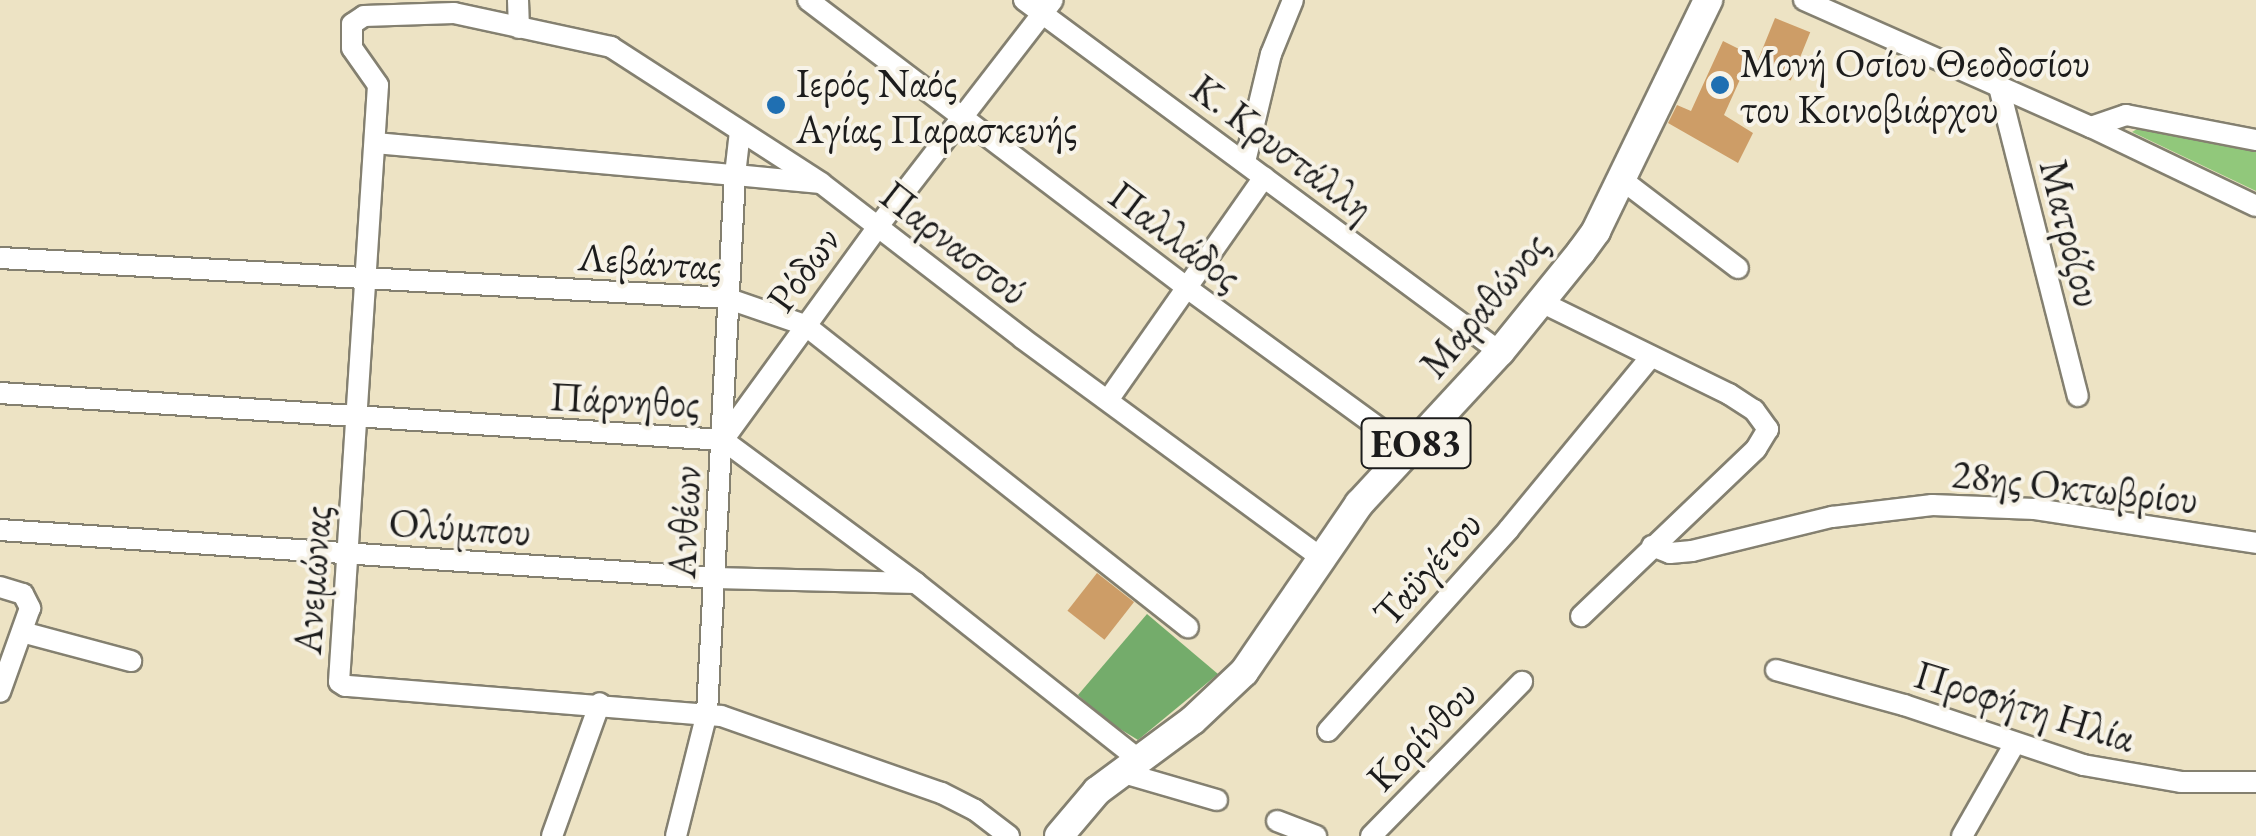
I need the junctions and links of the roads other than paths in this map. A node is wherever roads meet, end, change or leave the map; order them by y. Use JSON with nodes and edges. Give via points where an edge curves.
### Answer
{"nodes":[{"id":1,"x":518,"y":0,"type":"edge"},
{"id":2,"x":808,"y":0,"type":"edge"},
{"id":3,"x":1024,"y":0,"type":"edge"},
{"id":4,"x":1293,"y":0,"type":"edge"},
{"id":5,"x":1708,"y":0,"type":"edge"},
{"id":6,"x":1804,"y":0,"type":"edge"},
{"id":7,"x":1048,"y":7,"type":"edge"},
{"id":8,"x":519,"y":28,"type":"junction"},
{"id":9,"x":1999,"y":87,"type":"junction"},
{"id":10,"x":962,"y":119,"type":"junction"},
{"id":11,"x":2092,"y":126,"type":"junction"},
{"id":12,"x":740,"y":131,"type":"junction"},
{"id":13,"x":2256,"y":140,"type":"edge"},
{"id":14,"x":375,"y":143,"type":"junction"},
{"id":15,"x":1245,"y":162,"type":"junction"},
{"id":16,"x":734,"y":176,"type":"junction"},
{"id":17,"x":1264,"y":177,"type":"junction"},
{"id":18,"x":1621,"y":180,"type":"junction"},
{"id":19,"x":820,"y":183,"type":"junction"},
{"id":20,"x":2256,"y":206,"type":"edge"},
{"id":21,"x":879,"y":225,"type":"junction"},
{"id":22,"x":0,"y":258,"type":"edge"},
{"id":23,"x":1738,"y":268,"type":"dead end"},
{"id":24,"x":366,"y":281,"type":"junction"},
{"id":25,"x":1187,"y":288,"type":"junction"},
{"id":26,"x":726,"y":298,"type":"junction"},
{"id":27,"x":1539,"y":301,"type":"junction"},
{"id":28,"x":805,"y":325,"type":"junction"},
{"id":29,"x":1500,"y":352,"type":"junction"},
{"id":30,"x":1651,"y":357,"type":"junction"},
{"id":31,"x":0,"y":393,"type":"edge"},
{"id":32,"x":2078,"y":396,"type":"dead end"},
{"id":33,"x":1108,"y":400,"type":"junction"},
{"id":34,"x":358,"y":418,"type":"junction"},
{"id":35,"x":723,"y":440,"type":"junction"},
{"id":36,"x":1409,"y":450,"type":"junction"},
{"id":37,"x":0,"y":530,"type":"edge"},
{"id":38,"x":2256,"y":543,"type":"edge"},
{"id":39,"x":1652,"y":546,"type":"junction"},
{"id":40,"x":348,"y":554,"type":"junction"},
{"id":41,"x":1323,"y":559,"type":"junction"},
{"id":42,"x":715,"y":578,"type":"junction"},
{"id":43,"x":916,"y":583,"type":"junction"},
{"id":44,"x":0,"y":587,"type":"edge"},
{"id":45,"x":1581,"y":616,"type":"dead end"},
{"id":46,"x":1188,"y":627,"type":"dead end"},
{"id":47,"x":22,"y":632,"type":"junction"},
{"id":48,"x":132,"y":661,"type":"dead end"},
{"id":49,"x":1776,"y":670,"type":"dead end"},
{"id":50,"x":1522,"y":682,"type":"dead end"},
{"id":51,"x":0,"y":692,"type":"edge"},
{"id":52,"x":600,"y":703,"type":"junction"},
{"id":53,"x":707,"y":713,"type":"junction"},
{"id":54,"x":1328,"y":732,"type":"dead end"},
{"id":55,"x":2014,"y":745,"type":"junction"},
{"id":56,"x":1129,"y":766,"type":"junction"},
{"id":57,"x":2256,"y":782,"type":"edge"},
{"id":58,"x":1217,"y":800,"type":"dead end"},
{"id":59,"x":1277,"y":820,"type":"dead end"},
{"id":60,"x":552,"y":836,"type":"edge"},
{"id":61,"x":676,"y":836,"type":"edge"},
{"id":62,"x":1009,"y":836,"type":"edge"},
{"id":63,"x":1059,"y":836,"type":"edge"},
{"id":64,"x":1316,"y":836,"type":"edge"},
{"id":65,"x":1371,"y":836,"type":"edge"},
{"id":66,"x":1962,"y":836,"type":"edge"}],
"edges":[{"from":1,"to":8,"type":"street"},
{"from":2,"to":10,"type":"street","name":"Παλλάδος"},
{"from":3,"to":7,"type":"street","name":"Κ. Κρυστάλλη"},
{"from":4,"to":15,"type":"street","via":[[1271,54]]},
{"from":5,"to":18,"type":"main road","name":"Μαραθώνος","number":"ΕΟ83"},
{"from":6,"to":9,"type":"street"},
{"from":7,"to":10,"type":"street","name":"Ρόδων"},
{"from":7,"to":15,"type":"street","name":"Κ. Κρυστάλλη"},
{"from":8,"to":12,"type":"street","name":"Παρνασσού","via":[[610,47]]},
{"from":8,"to":14,"type":"street","name":"Ανεμώνας","via":[[454,13],[364,16],[352,24],[352,48],[378,86]]},
{"from":9,"to":11,"type":"street"},
{"from":9,"to":32,"type":"street","name":"Ματρόζου"},
{"from":10,"to":21,"type":"street","name":"Ρόδων"},
{"from":10,"to":25,"type":"street","name":"Παλλάδος"},
{"from":11,"to":13,"type":"street","via":[[2126,115]]},
{"from":11,"to":20,"type":"street"},
{"from":12,"to":16,"type":"street","name":"Ανθέων"},
{"from":12,"to":19,"type":"street","name":"Παρνασσού"},
{"from":14,"to":16,"type":"street"},
{"from":14,"to":24,"type":"street","name":"Ανεμώνας"},
{"from":15,"to":17,"type":"street","name":"Κ. Κρυστάλλη"},
{"from":16,"to":19,"type":"street"},
{"from":16,"to":26,"type":"street","name":"Ανθέων"},
{"from":17,"to":25,"type":"street"},
{"from":17,"to":29,"type":"street","name":"Κ. Κρυστάλλη"},
{"from":18,"to":23,"type":"street"},
{"from":18,"to":27,"type":"main road","name":"Μαραθώνος","number":"ΕΟ83","via":[[1596,231]]},
{"from":19,"to":21,"type":"street","name":"Παρνασσού"},
{"from":21,"to":28,"type":"street","name":"Ρόδων"},
{"from":21,"to":33,"type":"street","name":"Παρνασσού"},
{"from":22,"to":24,"type":"street","name":"Λεβάντας"},
{"from":24,"to":26,"type":"street","name":"Λεβάντας"},
{"from":24,"to":34,"type":"street","name":"Ανεμώνας"},
{"from":25,"to":33,"type":"street"},
{"from":25,"to":36,"type":"street","name":"Παλλάδος"},
{"from":26,"to":28,"type":"street","name":"Λεβάντας"},
{"from":26,"to":35,"type":"street","name":"Ανθέων"},
{"from":27,"to":29,"type":"main road","name":"Μαραθώνος","number":"ΕΟ83"},
{"from":27,"to":30,"type":"street"},
{"from":28,"to":35,"type":"street","name":"Ρόδων"},
{"from":28,"to":46,"type":"street","name":"Λεβάντας"},
{"from":29,"to":36,"type":"main road","name":"Μαραθώνος","number":"ΕΟ83"},
{"from":30,"to":39,"type":"street","via":[[1754,410],[1768,430]]},
{"from":30,"to":54,"type":"street","name":"Ταϋγέτου","via":[[1510,529]]},
{"from":31,"to":34,"type":"street","name":"Πάρνηθος"},
{"from":33,"to":41,"type":"street","name":"Παρνασσού"},
{"from":34,"to":35,"type":"street","name":"Πάρνηθος"},
{"from":34,"to":40,"type":"street","name":"Ανεμώνας"},
{"from":35,"to":42,"type":"street","name":"Ανθέων"},
{"from":35,"to":43,"type":"street","name":"Πάρνηθος"},
{"from":36,"to":41,"type":"main road","name":"Μαραθώνος","number":"ΕΟ83","via":[[1359,504]]},
{"from":37,"to":40,"type":"street","name":"Ολύμπου"},
{"from":38,"to":39,"type":"street","name":"28ης Οκτωβρίου","via":[[2035,509],[1932,506],[1832,517],[1692,551]]},
{"from":39,"to":45,"type":"street"},
{"from":40,"to":42,"type":"street","name":"Ολύμπου"},
{"from":40,"to":52,"type":"street","name":"Ανεμώνας","via":[[338,682]]},
{"from":41,"to":56,"type":"main road","name":"Μαραθώνος","number":"ΕΟ83","via":[[1233,685]]},
{"from":42,"to":43,"type":"street","name":"Ολύμπου"},
{"from":42,"to":53,"type":"street","name":"Ανθέων"},
{"from":43,"to":56,"type":"street","name":"Πάρνηθος"},
{"from":44,"to":47,"type":"street","via":[[28,600]]},
{"from":47,"to":48,"type":"street"},
{"from":47,"to":51,"type":"street"},
{"from":49,"to":55,"type":"street","name":"Προφήτη Ηλία","via":[[1904,704]]},
{"from":50,"to":65,"type":"street","name":"Κορίνθου"},
{"from":52,"to":53,"type":"street","name":"Ανεμώνας"},
{"from":52,"to":60,"type":"street"},
{"from":53,"to":61,"type":"street","name":"Ανθέων"},
{"from":53,"to":62,"type":"street","name":"Ανεμώνας","via":[[940,793]]},
{"from":55,"to":57,"type":"street","name":"Προφήτη Ηλία","via":[[2148,778]]},
{"from":55,"to":66,"type":"street"},
{"from":56,"to":58,"type":"street"},
{"from":56,"to":63,"type":"main road","name":"Μαραθώνος","number":"ΕΟ83"},
{"from":59,"to":64,"type":"street"}]}
